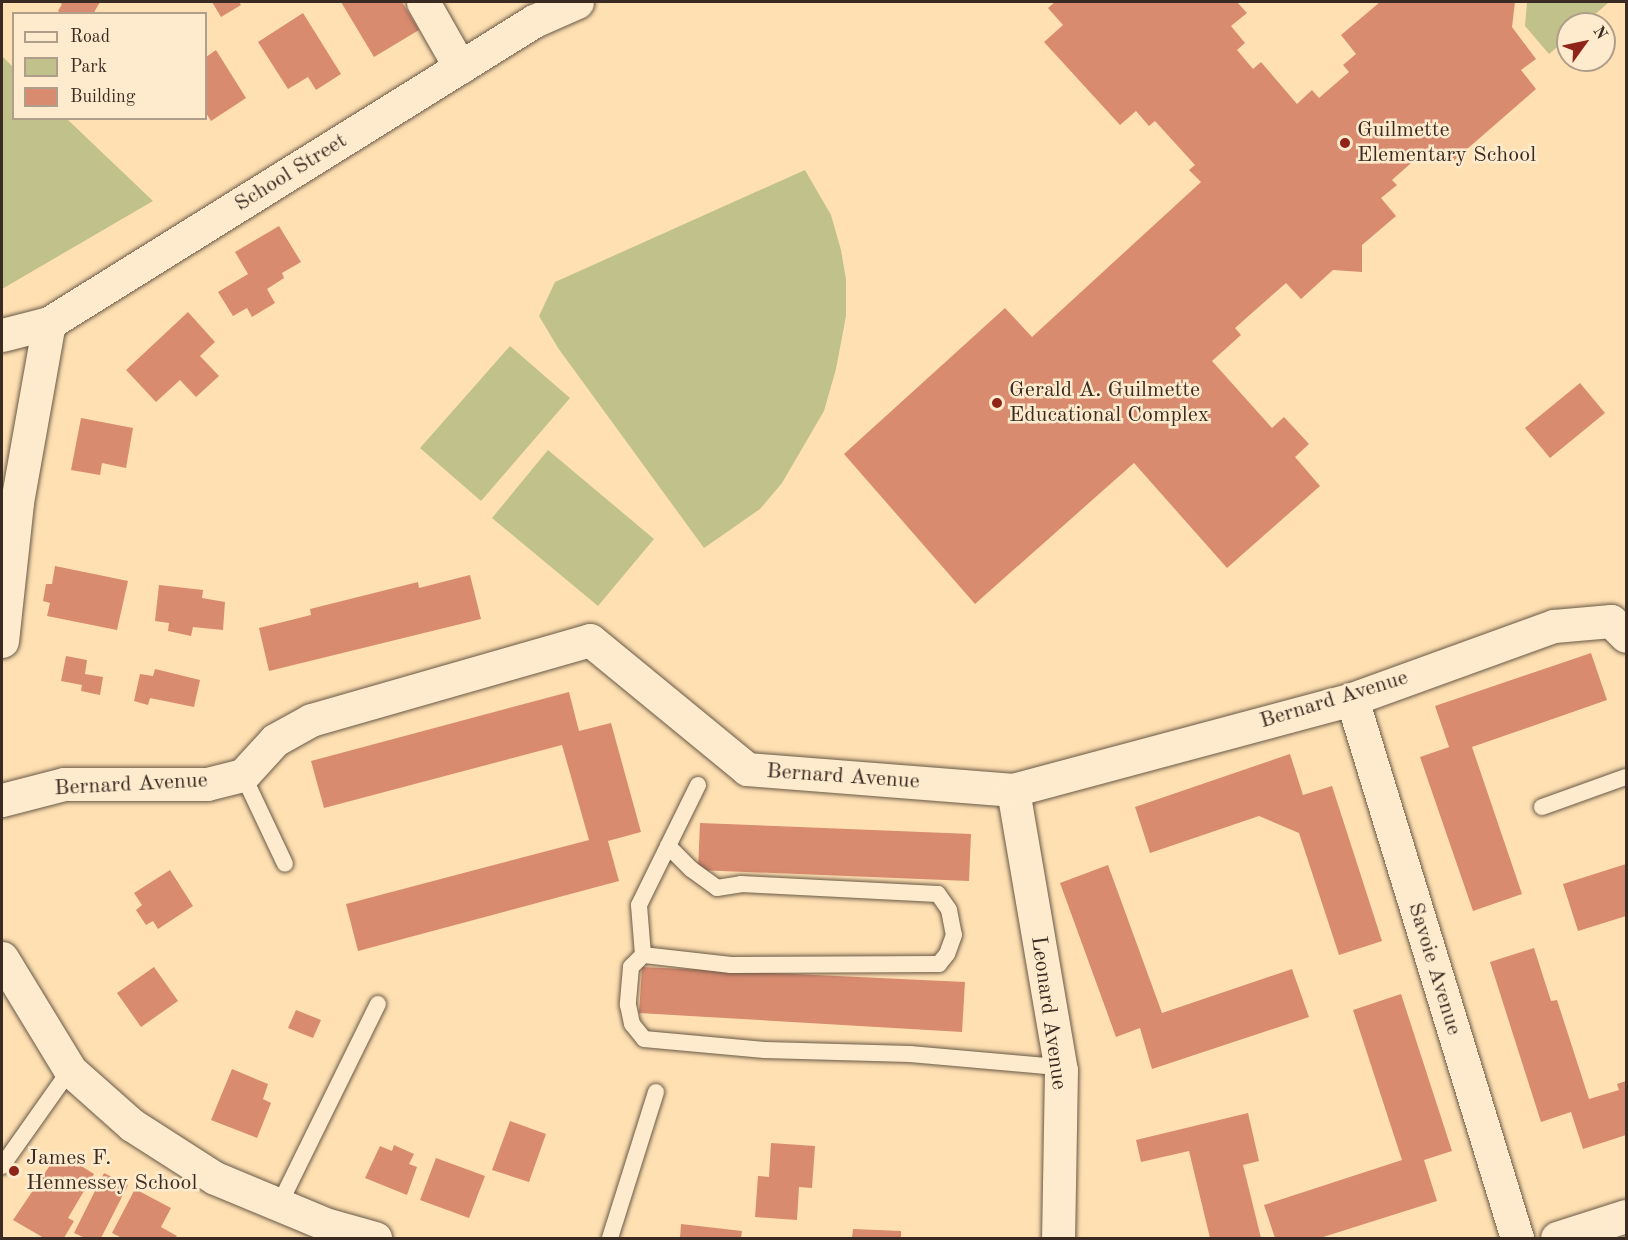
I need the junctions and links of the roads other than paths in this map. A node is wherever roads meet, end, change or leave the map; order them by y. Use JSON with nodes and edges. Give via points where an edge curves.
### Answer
{"nodes":[{"id":1,"x":423,"y":2,"type":"edge"},
{"id":2,"x":577,"y":2,"type":"edge"},
{"id":3,"x":460,"y":67,"type":"junction"},
{"id":4,"x":49,"y":323,"type":"junction"},
{"id":5,"x":2,"y":335,"type":"edge"},
{"id":6,"x":1621,"y":625,"type":"edge"},
{"id":7,"x":2,"y":641,"type":"edge"},
{"id":8,"x":1352,"y":699,"type":"junction"},
{"id":9,"x":243,"y":775,"type":"junction"},
{"id":10,"x":1626,"y":777,"type":"edge"},
{"id":11,"x":698,"y":785,"type":"dead end"},
{"id":12,"x":1013,"y":790,"type":"junction"},
{"id":13,"x":2,"y":800,"type":"edge"},
{"id":14,"x":1542,"y":807,"type":"dead end"},
{"id":15,"x":668,"y":846,"type":"junction"},
{"id":16,"x":285,"y":864,"type":"dead end"},
{"id":17,"x":643,"y":955,"type":"junction"},
{"id":18,"x":2,"y":958,"type":"edge"},
{"id":19,"x":378,"y":1004,"type":"dead end"},
{"id":20,"x":1060,"y":1067,"type":"junction"},
{"id":21,"x":70,"y":1070,"type":"junction"},
{"id":22,"x":656,"y":1092,"type":"dead end"},
{"id":23,"x":2,"y":1166,"type":"edge"},
{"id":24,"x":279,"y":1205,"type":"junction"},
{"id":25,"x":1626,"y":1216,"type":"edge"},
{"id":26,"x":375,"y":1239,"type":"edge"},
{"id":27,"x":610,"y":1239,"type":"edge"},
{"id":28,"x":1058,"y":1239,"type":"edge"},
{"id":29,"x":1516,"y":1239,"type":"edge"},
{"id":30,"x":1557,"y":1239,"type":"edge"}],
"edges":[{"from":1,"to":3,"type":"street"},
{"from":2,"to":3,"type":"street","name":"School Street","via":[[534,21]]},
{"from":3,"to":4,"type":"street","name":"School Street"},
{"from":4,"to":5,"type":"street","name":"School Street"},
{"from":4,"to":7,"type":"street","via":[[17,502]]},
{"from":6,"to":8,"type":"street","name":"Bernard Avenue","via":[[1554,626]]},
{"from":8,"to":12,"type":"street","name":"Bernard Avenue"},
{"from":8,"to":29,"type":"street","name":"Savoie Avenue"},
{"from":9,"to":12,"type":"street","name":"Bernard Avenue","via":[[275,740],[311,720],[590,640],[747,769]]},
{"from":9,"to":13,"type":"street","name":"Bernard Avenue","via":[[207,784],[64,784]]},
{"from":9,"to":16,"type":"lane"},
{"from":10,"to":14,"type":"lane"},
{"from":11,"to":15,"type":"lane"},
{"from":12,"to":20,"type":"street","name":"Leonard Avenue"},
{"from":15,"to":17,"type":"lane","via":[[639,905]]},
{"from":15,"to":17,"type":"lane","via":[[717,888],[753,885],[938,894],[949,910],[954,934],[939,964],[731,965]]},
{"from":17,"to":20,"type":"lane","via":[[632,967],[628,1005],[632,1024],[644,1039]]},
{"from":18,"to":21,"type":"street"},
{"from":19,"to":24,"type":"lane"},
{"from":20,"to":28,"type":"street","name":"Leonard Avenue"},
{"from":21,"to":23,"type":"lane"},
{"from":21,"to":24,"type":"street","via":[[132,1125],[215,1178]]},
{"from":22,"to":27,"type":"lane"},
{"from":24,"to":26,"type":"street"},
{"from":25,"to":30,"type":"street"}]}
